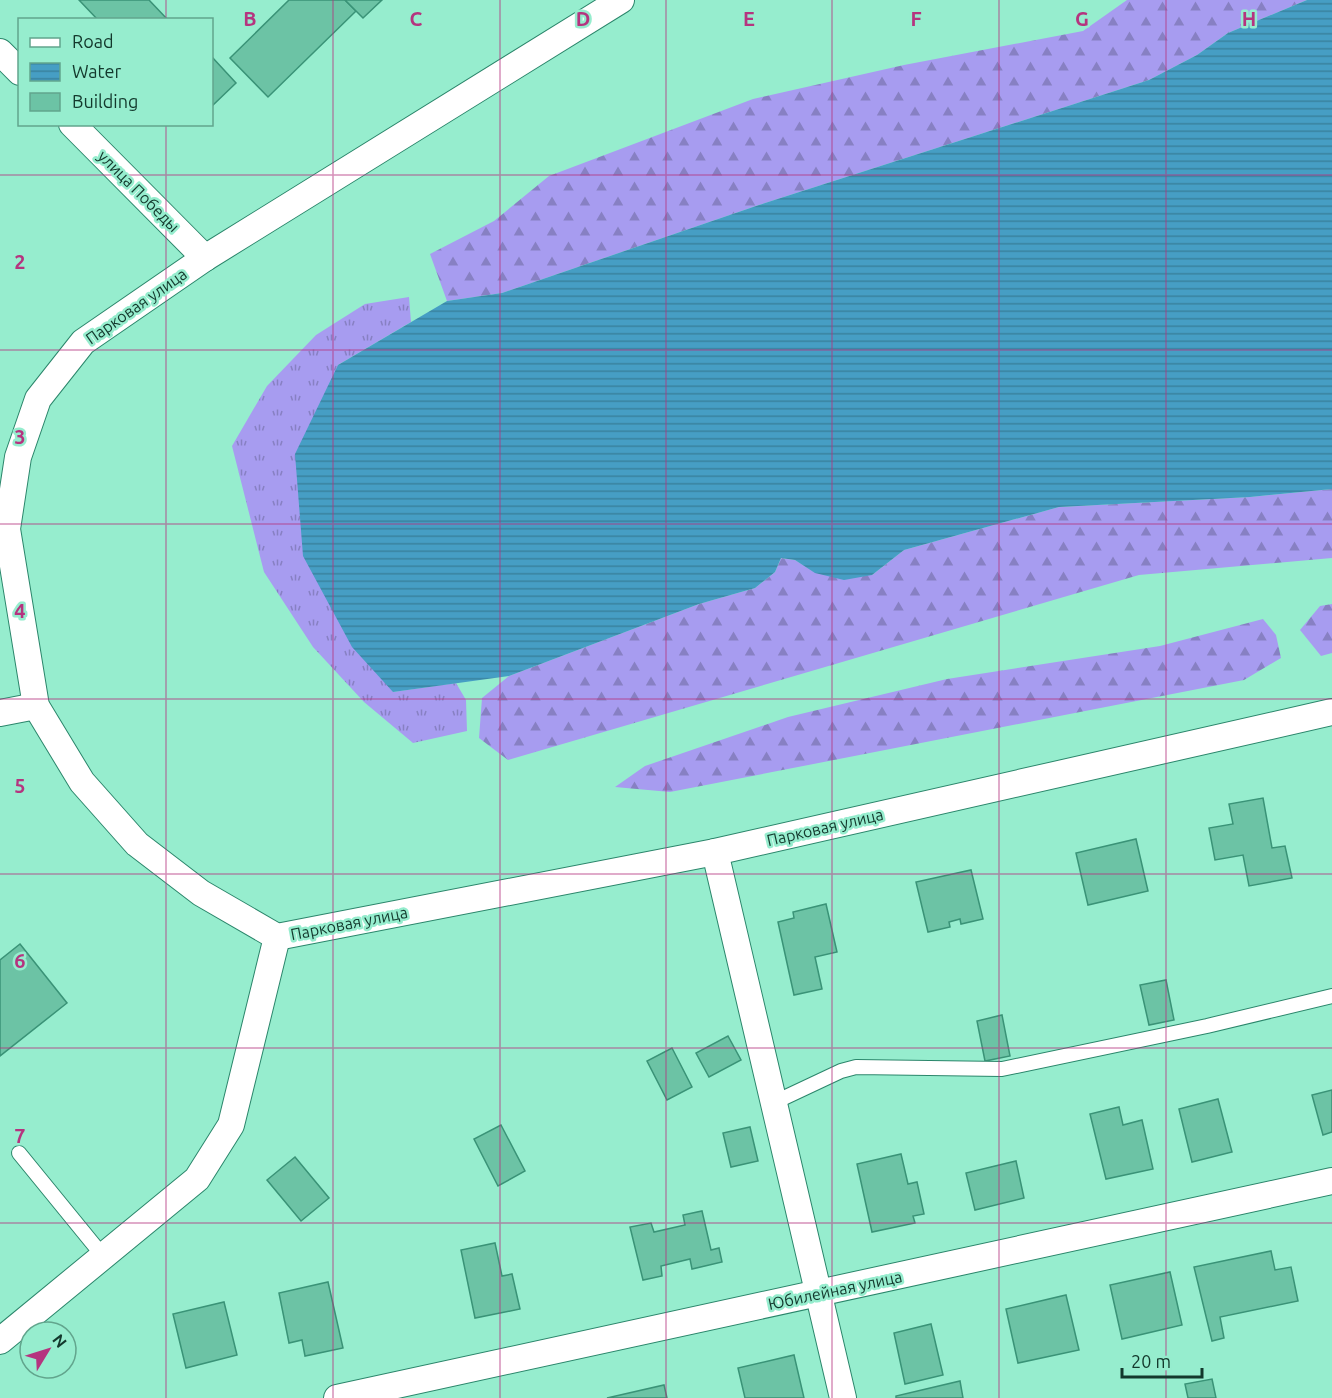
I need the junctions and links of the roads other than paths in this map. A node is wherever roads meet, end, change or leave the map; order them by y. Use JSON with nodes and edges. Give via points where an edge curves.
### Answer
{"nodes":[{"id":1,"x":621,"y":0,"type":"edge"},
{"id":2,"x":0,"y":52,"type":"edge"},
{"id":3,"x":18,"y":70,"type":"edge"},
{"id":4,"x":74,"y":126,"type":"edge"},
{"id":5,"x":206,"y":258,"type":"junction"},
{"id":6,"x":36,"y":706,"type":"junction"},
{"id":7,"x":0,"y":712,"type":"edge"},
{"id":8,"x":1332,"y":712,"type":"edge"},
{"id":9,"x":715,"y":852,"type":"junction"},
{"id":10,"x":278,"y":937,"type":"junction"},
{"id":11,"x":1332,"y":996,"type":"edge"},
{"id":12,"x":773,"y":1103,"type":"junction"},
{"id":13,"x":19,"y":1153,"type":"dead end"},
{"id":14,"x":1332,"y":1181,"type":"edge"},
{"id":15,"x":103,"y":1256,"type":"junction"},
{"id":16,"x":818,"y":1293,"type":"junction"},
{"id":17,"x":0,"y":1341,"type":"edge"},
{"id":18,"x":337,"y":1398,"type":"edge"},
{"id":19,"x":843,"y":1398,"type":"edge"}],
"edges":[{"from":1,"to":5,"type":"street","name":"Парковая улица"},
{"from":2,"to":3,"type":"street"},
{"from":4,"to":5,"type":"street","name":"улица Победы"},
{"from":5,"to":6,"type":"street","name":"Парковая улица","via":[[83,342],[38,399],[18,457],[7,529]]},
{"from":6,"to":7,"type":"street"},
{"from":6,"to":10,"type":"street","name":"Парковая улица","via":[[82,782],[136,844],[201,893]]},
{"from":8,"to":9,"type":"street","name":"Парковая улица"},
{"from":9,"to":10,"type":"street","name":"Парковая улица"},
{"from":9,"to":12,"type":"street"},
{"from":10,"to":15,"type":"street","via":[[231,1125],[197,1179]]},
{"from":11,"to":12,"type":"lane","via":[[1002,1069],[856,1067]]},
{"from":12,"to":16,"type":"street"},
{"from":13,"to":15,"type":"lane"},
{"from":14,"to":16,"type":"street","name":"Юбилейная улица"},
{"from":15,"to":17,"type":"street"},
{"from":16,"to":18,"type":"street","name":"Юбилейная улица"},
{"from":16,"to":19,"type":"street"}]}
